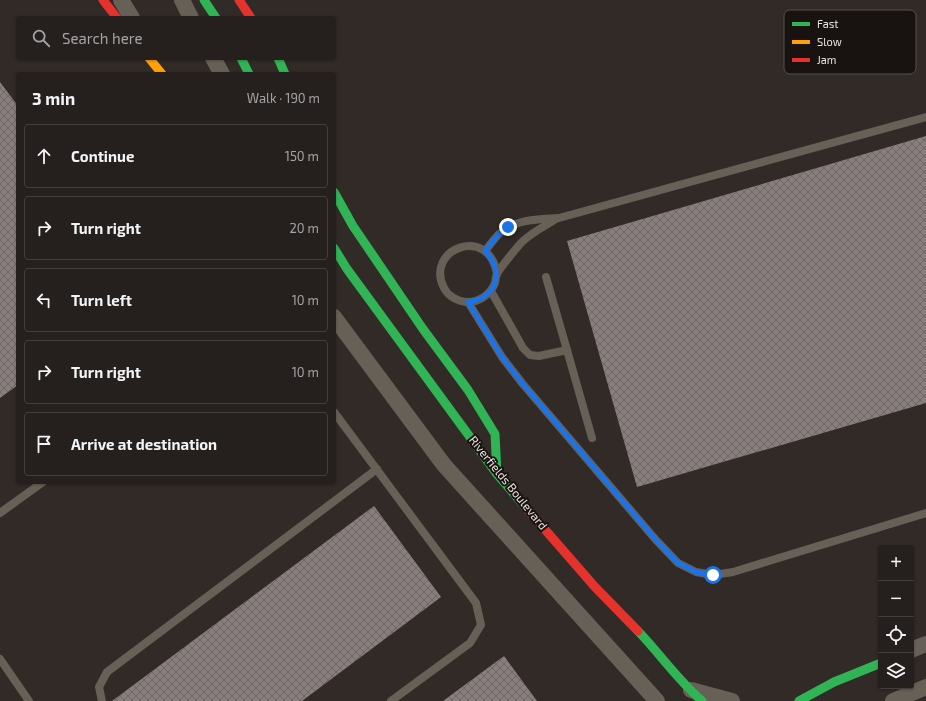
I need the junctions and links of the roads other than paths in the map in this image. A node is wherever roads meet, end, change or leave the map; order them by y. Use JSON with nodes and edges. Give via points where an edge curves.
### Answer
{"nodes":[{"id":1,"x":103,"y":0,"type":"edge"},
{"id":2,"x":121,"y":0,"type":"edge"},
{"id":3,"x":182,"y":0,"type":"edge"},
{"id":4,"x":204,"y":0,"type":"edge"},
{"id":5,"x":239,"y":0,"type":"edge"},
{"id":6,"x":116,"y":16,"type":"edge"},
{"id":7,"x":131,"y":16,"type":"edge"},
{"id":8,"x":191,"y":16,"type":"edge"},
{"id":9,"x":215,"y":16,"type":"edge"},
{"id":10,"x":250,"y":16,"type":"edge"},
{"id":11,"x":151,"y":60,"type":"edge"},
{"id":12,"x":157,"y":60,"type":"edge"},
{"id":13,"x":214,"y":60,"type":"edge"},
{"id":14,"x":242,"y":60,"type":"edge"},
{"id":15,"x":279,"y":60,"type":"edge"},
{"id":16,"x":160,"y":72,"type":"edge"},
{"id":17,"x":165,"y":72,"type":"edge"},
{"id":18,"x":221,"y":72,"type":"edge"},
{"id":19,"x":248,"y":72,"type":"edge"},
{"id":20,"x":284,"y":72,"type":"edge"},
{"id":21,"x":926,"y":117,"type":"edge"},
{"id":22,"x":336,"y":196,"type":"edge"},
{"id":23,"x":559,"y":218,"type":"junction"},
{"id":24,"x":336,"y":251,"type":"edge"},
{"id":25,"x":485,"y":251,"type":"junction"},
{"id":26,"x":497,"y":274,"type":"junction"},
{"id":27,"x":546,"y":277,"type":"dead end"},
{"id":28,"x":491,"y":291,"type":"junction"},
{"id":29,"x":468,"y":302,"type":"junction"},
{"id":30,"x":336,"y":320,"type":"edge"},
{"id":31,"x":568,"y":350,"type":"junction"},
{"id":32,"x":336,"y":415,"type":"edge"},
{"id":33,"x":592,"y":438,"type":"dead end"},
{"id":34,"x":377,"y":469,"type":"junction"},
{"id":35,"x":497,"y":474,"type":"junction"},
{"id":36,"x":40,"y":484,"type":"edge"},
{"id":37,"x":0,"y":513,"type":"edge"},
{"id":38,"x":926,"y":513,"type":"edge"},
{"id":39,"x":926,"y":644,"type":"edge"},
{"id":40,"x":914,"y":649,"type":"edge"},
{"id":41,"x":0,"y":659,"type":"edge"},
{"id":42,"x":878,"y":663,"type":"edge"},
{"id":43,"x":926,"y":687,"type":"edge"},
{"id":44,"x":688,"y":689,"type":"junction"},
{"id":45,"x":29,"y":701,"type":"edge"},
{"id":46,"x":102,"y":701,"type":"edge"},
{"id":47,"x":391,"y":701,"type":"edge"},
{"id":48,"x":656,"y":701,"type":"edge"},
{"id":49,"x":702,"y":701,"type":"edge"},
{"id":50,"x":732,"y":701,"type":"edge"},
{"id":51,"x":799,"y":701,"type":"edge"},
{"id":52,"x":893,"y":701,"type":"edge"}],
"edges":[{"from":1,"to":6,"type":"street"},
{"from":2,"to":7,"type":"street"},
{"from":3,"to":8,"type":"street"},
{"from":4,"to":9,"type":"street"},
{"from":5,"to":10,"type":"street"},
{"from":11,"to":16,"type":"street"},
{"from":12,"to":17,"type":"street"},
{"from":13,"to":18,"type":"street"},
{"from":14,"to":19,"type":"street"},
{"from":15,"to":20,"type":"street"},
{"from":21,"to":23,"type":"lane"},
{"from":22,"to":35,"type":"street","via":[[353,226],[422,329],[468,390],[495,434]]},
{"from":23,"to":25,"type":"lane","via":[[530,220],[508,227]]},
{"from":23,"to":26,"type":"lane","via":[[524,241]]},
{"from":24,"to":35,"type":"street","name":"Riverfields Boulevard"},
{"from":25,"to":26,"type":"lane","via":[[493,261]]},
{"from":25,"to":29,"type":"lane","via":[[473,246],[460,247],[446,257],[442,265],[440,274],[445,290],[455,299]]},
{"from":26,"to":28,"type":"lane"},
{"from":27,"to":31,"type":"lane"},
{"from":28,"to":29,"type":"lane","via":[[477,301]]},
{"from":28,"to":31,"type":"lane","via":[[523,348],[530,355],[539,356]]},
{"from":29,"to":38,"type":"lane","via":[[502,357],[527,389],[660,544],[678,563],[696,572],[713,575],[733,572]]},
{"from":30,"to":48,"type":"street","via":[[444,465]]},
{"from":31,"to":33,"type":"lane"},
{"from":32,"to":34,"type":"lane"},
{"from":34,"to":46,"type":"lane","via":[[107,672],[99,687]]},
{"from":34,"to":47,"type":"lane","via":[[476,603],[481,625],[470,643]]},
{"from":35,"to":44,"type":"street","name":"Riverfields Boulevard"},
{"from":36,"to":37,"type":"lane"},
{"from":39,"to":40,"type":"street"},
{"from":41,"to":45,"type":"lane"},
{"from":42,"to":51,"type":"street","via":[[834,682]]},
{"from":43,"to":52,"type":"street"},
{"from":44,"to":49,"type":"street","name":"Riverfields Boulevard"},
{"from":44,"to":50,"type":"street"}]}
